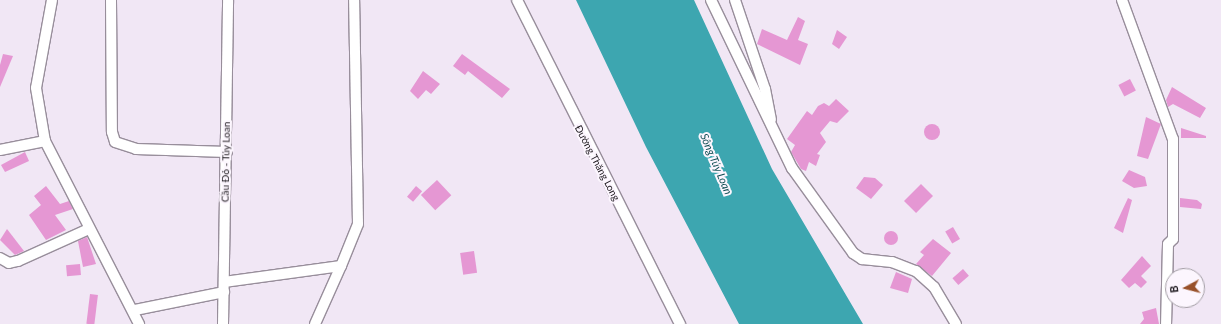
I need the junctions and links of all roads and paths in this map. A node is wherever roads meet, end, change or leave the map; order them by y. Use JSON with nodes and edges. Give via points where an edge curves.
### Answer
{"nodes":[{"id":1,"x":52,"y":0,"type":"edge"},
{"id":2,"x":111,"y":0,"type":"edge"},
{"id":3,"x":228,"y":0,"type":"edge"},
{"id":4,"x":354,"y":0,"type":"edge"},
{"id":5,"x":517,"y":0,"type":"edge"},
{"id":6,"x":710,"y":0,"type":"edge"},
{"id":7,"x":735,"y":0,"type":"edge"},
{"id":8,"x":1122,"y":0,"type":"edge"},
{"id":9,"x":772,"y":127,"type":"junction"},
{"id":10,"x":45,"y":141,"type":"junction"},
{"id":11,"x":0,"y":150,"type":"edge"},
{"id":12,"x":227,"y":152,"type":"junction"},
{"id":13,"x":89,"y":229,"type":"junction"},
{"id":14,"x":0,"y":258,"type":"edge"},
{"id":15,"x":341,"y":266,"type":"junction"},
{"id":16,"x":224,"y":287,"type":"junction"},
{"id":17,"x":135,"y":310,"type":"junction"},
{"id":18,"x":139,"y":324,"type":"edge"},
{"id":19,"x":223,"y":324,"type":"edge"},
{"id":20,"x":315,"y":324,"type":"edge"},
{"id":21,"x":680,"y":324,"type":"edge"},
{"id":22,"x":956,"y":324,"type":"edge"},
{"id":23,"x":1166,"y":324,"type":"edge"}],
"edges":[{"from":1,"to":10,"type":"street","via":[[36,88]]},
{"from":2,"to":12,"type":"street","via":[[112,132],[115,142],[136,149]]},
{"from":3,"to":12,"type":"street","name":"Cầu Đỏ - Túy Loan"},
{"from":4,"to":15,"type":"street","via":[[358,224]]},
{"from":5,"to":21,"type":"street","name":"Đường Thăng Long"},
{"from":6,"to":9,"type":"street","via":[[730,46]]},
{"from":7,"to":9,"type":"street","via":[[765,89]]},
{"from":8,"to":23,"type":"street","via":[[1173,139],[1173,239],[1168,244]]},
{"from":9,"to":22,"type":"street","via":[[796,175],[855,256],[900,264],[916,271],[934,287]]},
{"from":10,"to":11,"type":"street"},
{"from":10,"to":13,"type":"street"},
{"from":12,"to":16,"type":"street","name":"Cầu Đỏ - Túy Loan"},
{"from":13,"to":14,"type":"street","via":[[18,261],[9,263]]},
{"from":13,"to":17,"type":"street"},
{"from":15,"to":16,"type":"street"},
{"from":15,"to":20,"type":"street"},
{"from":16,"to":17,"type":"street"},
{"from":16,"to":19,"type":"street","name":"Cầu Đỏ - Túy Loan"},
{"from":17,"to":18,"type":"street"}]}
